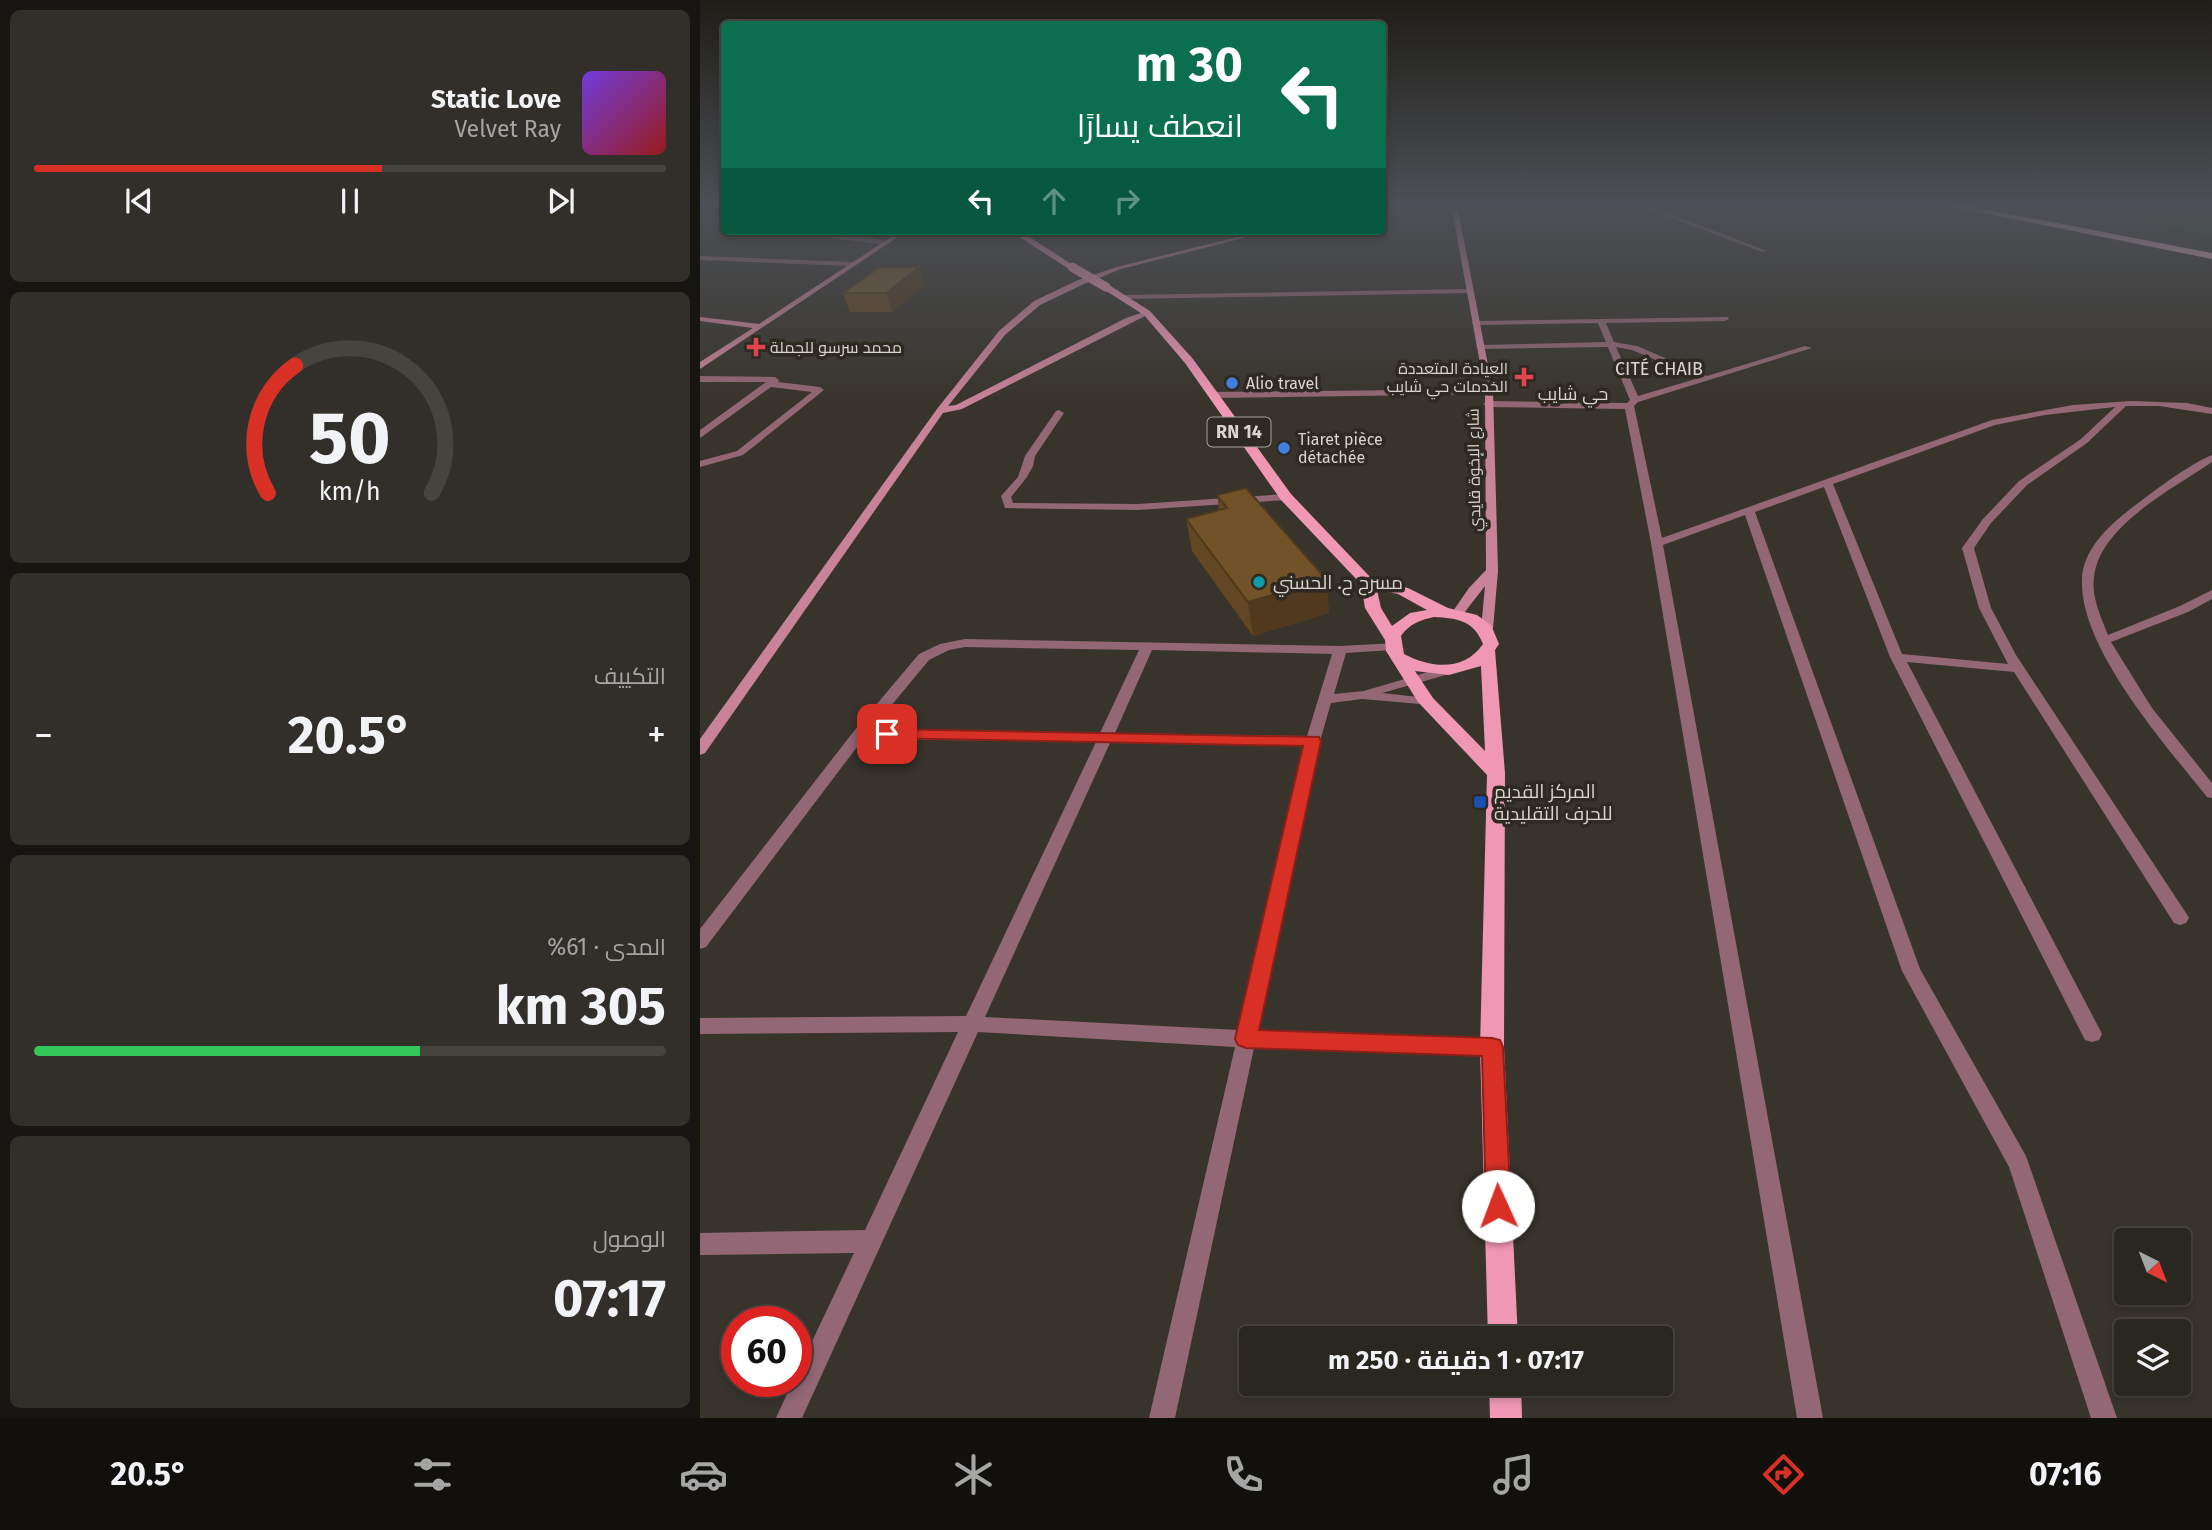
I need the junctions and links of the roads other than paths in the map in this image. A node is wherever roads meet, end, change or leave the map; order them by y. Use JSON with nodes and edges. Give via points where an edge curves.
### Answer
{"nodes":[{"id":1,"x":844,"y":270,"type":"edge"},
{"id":2,"x":1077,"y":270,"type":"edge"},
{"id":3,"x":1114,"y":270,"type":"edge"},
{"id":4,"x":1465,"y":270,"type":"edge"},
{"id":5,"x":1468,"y":291,"type":"junction"},
{"id":6,"x":1122,"y":297,"type":"junction"},
{"id":7,"x":1147,"y":313,"type":"junction"},
{"id":8,"x":700,"y":319,"type":"edge"},
{"id":9,"x":1725,"y":319,"type":"dead end"},
{"id":10,"x":1601,"y":321,"type":"junction"},
{"id":11,"x":1475,"y":323,"type":"junction"},
{"id":12,"x":758,"y":326,"type":"junction"},
{"id":13,"x":1612,"y":344,"type":"junction"},
{"id":14,"x":1480,"y":347,"type":"junction"},
{"id":15,"x":1808,"y":348,"type":"dead end"},
{"id":16,"x":700,"y":366,"type":"edge"},
{"id":17,"x":1704,"y":377,"type":"junction"},
{"id":18,"x":700,"y":379,"type":"edge"},
{"id":19,"x":770,"y":384,"type":"junction"},
{"id":20,"x":1489,"y":391,"type":"junction"},
{"id":21,"x":1212,"y":395,"type":"junction"},
{"id":22,"x":1632,"y":403,"type":"junction"},
{"id":23,"x":1488,"y":404,"type":"junction"},
{"id":24,"x":2122,"y":405,"type":"junction"},
{"id":25,"x":940,"y":411,"type":"junction"},
{"id":26,"x":2212,"y":411,"type":"edge"},
{"id":27,"x":1059,"y":413,"type":"dead end"},
{"id":28,"x":700,"y":435,"type":"edge"},
{"id":29,"x":2212,"y":458,"type":"edge"},
{"id":30,"x":700,"y":464,"type":"edge"},
{"id":31,"x":1827,"y":482,"type":"junction"},
{"id":32,"x":1286,"y":497,"type":"junction"},
{"id":33,"x":1749,"y":510,"type":"junction"},
{"id":34,"x":1657,"y":543,"type":"junction"},
{"id":35,"x":1492,"y":571,"type":"junction"},
{"id":36,"x":1368,"y":583,"type":"junction"},
{"id":37,"x":2212,"y":594,"type":"edge"},
{"id":38,"x":1450,"y":613,"type":"junction"},
{"id":39,"x":1487,"y":629,"type":"junction"},
{"id":40,"x":2103,"y":641,"type":"junction"},
{"id":41,"x":1394,"y":647,"type":"junction"},
{"id":42,"x":1147,"y":648,"type":"junction"},
{"id":43,"x":1340,"y":650,"type":"junction"},
{"id":44,"x":1488,"y":651,"type":"junction"},
{"id":45,"x":1898,"y":657,"type":"junction"},
{"id":46,"x":2019,"y":669,"type":"junction"},
{"id":47,"x":1448,"y":670,"type":"junction"},
{"id":48,"x":1415,"y":681,"type":"junction"},
{"id":49,"x":1362,"y":695,"type":"junction"},
{"id":50,"x":1324,"y":699,"type":"junction"},
{"id":51,"x":1427,"y":702,"type":"junction"},
{"id":52,"x":859,"y":734,"type":"junction"},
{"id":53,"x":1105,"y":736,"type":"junction"},
{"id":54,"x":1313,"y":741,"type":"junction"},
{"id":55,"x":700,"y":750,"type":"edge"},
{"id":56,"x":1496,"y":773,"type":"junction"},
{"id":57,"x":2212,"y":793,"type":"edge"},
{"id":58,"x":2180,"y":918,"type":"dead end"},
{"id":59,"x":700,"y":942,"type":"edge"},
{"id":60,"x":973,"y":1024,"type":"junction"},
{"id":61,"x":700,"y":1026,"type":"edge"},
{"id":62,"x":2092,"y":1034,"type":"dead end"},
{"id":63,"x":1246,"y":1039,"type":"junction"},
{"id":64,"x":1492,"y":1047,"type":"junction"},
{"id":65,"x":872,"y":1241,"type":"junction"},
{"id":66,"x":700,"y":1244,"type":"edge"},
{"id":67,"x":1503,"y":1326,"type":"edge"},
{"id":68,"x":1505,"y":1396,"type":"edge"},
{"id":69,"x":789,"y":1418,"type":"edge"},
{"id":70,"x":1162,"y":1418,"type":"edge"},
{"id":71,"x":1506,"y":1418,"type":"edge"},
{"id":72,"x":1810,"y":1418,"type":"edge"},
{"id":73,"x":2104,"y":1418,"type":"edge"}],
"edges":[{"from":1,"to":12,"type":"street"},
{"from":2,"to":6,"type":"main road","number":"RN 14","bridge":true},
{"from":3,"to":25,"type":"street","via":[[1037,303],[1002,333]]},
{"from":4,"to":5,"type":"street","name":"شارع الإخوة قايدي"},
{"from":5,"to":6,"type":"street"},
{"from":5,"to":11,"type":"street","name":"شارع الإخوة قايدي"},
{"from":6,"to":7,"type":"main road","number":"RN 14"},
{"from":7,"to":21,"type":"main road","number":"RN 14"},
{"from":7,"to":25,"type":"street","via":[[971,402]]},
{"from":8,"to":12,"type":"street"},
{"from":9,"to":10,"type":"street"},
{"from":10,"to":11,"type":"street"},
{"from":10,"to":13,"type":"street"},
{"from":11,"to":14,"type":"street","name":"شارع الإخوة قايدي"},
{"from":12,"to":16,"type":"street"},
{"from":13,"to":14,"type":"street"},
{"from":13,"to":17,"type":"street","via":[[1634,348]]},
{"from":13,"to":22,"type":"street"},
{"from":14,"to":20,"type":"street","name":"شارع الإخوة قايدي"},
{"from":15,"to":17,"type":"street"},
{"from":17,"to":22,"type":"street"},
{"from":18,"to":19,"type":"street","via":[[775,380]]},
{"from":19,"to":28,"type":"street"},
{"from":19,"to":30,"type":"street","via":[[820,390],[740,453]]},
{"from":20,"to":21,"type":"street"},
{"from":20,"to":23,"type":"street","name":"شارع الإخوة قايدي"},
{"from":21,"to":32,"type":"main road","number":"RN 14"},
{"from":22,"to":23,"type":"street"},
{"from":22,"to":34,"type":"street"},
{"from":23,"to":35,"type":"street","name":"شارع الإخوة قايدي"},
{"from":24,"to":26,"type":"street"},
{"from":24,"to":31,"type":"street","via":[[1992,423]]},
{"from":24,"to":46,"type":"street","via":[[2084,442],[2023,483],[1968,548],[1985,608]]},
{"from":25,"to":55,"type":"street"},
{"from":27,"to":32,"type":"street","via":[[1006,496],[1009,506],[1138,507]]},
{"from":29,"to":40,"type":"street","via":[[2141,506],[2095,552],[2087,575],[2090,603]]},
{"from":31,"to":33,"type":"street"},
{"from":31,"to":45,"type":"street"},
{"from":32,"to":36,"type":"main road","number":"RN 14"},
{"from":33,"to":34,"type":"street"},
{"from":33,"to":73,"type":"street","via":[[1911,971],[2018,1163]]},
{"from":34,"to":72,"type":"street"},
{"from":35,"to":38,"type":"street"},
{"from":35,"to":39,"type":"street","name":"شارع الإخوة قايدي"},
{"from":36,"to":38,"type":"main road","via":[[1403,592]]},
{"from":36,"to":41,"type":"main road","number":"RN 14","via":[[1373,608]]},
{"from":37,"to":40,"type":"street"},
{"from":38,"to":39,"type":"main road","via":[[1480,622]]},
{"from":38,"to":41,"type":"main road","via":[[1428,613],[1404,622]]},
{"from":39,"to":44,"type":"main road","via":[[1492,644]]},
{"from":40,"to":57,"type":"street","via":[[2117,669]]},
{"from":41,"to":43,"type":"street"},
{"from":41,"to":47,"type":"main road","via":[[1419,668]]},
{"from":41,"to":48,"type":"main road","number":"RN 14"},
{"from":42,"to":43,"type":"street"},
{"from":42,"to":52,"type":"street","via":[[965,643],[945,647],[924,657]]},
{"from":42,"to":53,"type":"street"},
{"from":43,"to":50,"type":"street"},
{"from":44,"to":47,"type":"main road","via":[[1473,664]]},
{"from":44,"to":56,"type":"main road"},
{"from":45,"to":46,"type":"street"},
{"from":45,"to":62,"type":"street"},
{"from":46,"to":58,"type":"street"},
{"from":47,"to":48,"type":"street"},
{"from":48,"to":49,"type":"street"},
{"from":48,"to":51,"type":"main road","number":"RN 14"},
{"from":49,"to":50,"type":"street"},
{"from":49,"to":51,"type":"street"},
{"from":50,"to":54,"type":"street"},
{"from":51,"to":56,"type":"main road","number":"RN 14"},
{"from":52,"to":53,"type":"street"},
{"from":52,"to":59,"type":"street"},
{"from":53,"to":54,"type":"street"},
{"from":53,"to":60,"type":"street"},
{"from":54,"to":63,"type":"street"},
{"from":56,"to":64,"type":"main road"},
{"from":60,"to":61,"type":"street"},
{"from":60,"to":63,"type":"street"},
{"from":60,"to":65,"type":"street"},
{"from":63,"to":64,"type":"street"},
{"from":63,"to":70,"type":"street"},
{"from":64,"to":67,"type":"main road"},
{"from":65,"to":66,"type":"street"},
{"from":65,"to":69,"type":"street"},
{"from":68,"to":71,"type":"main road"}]}
